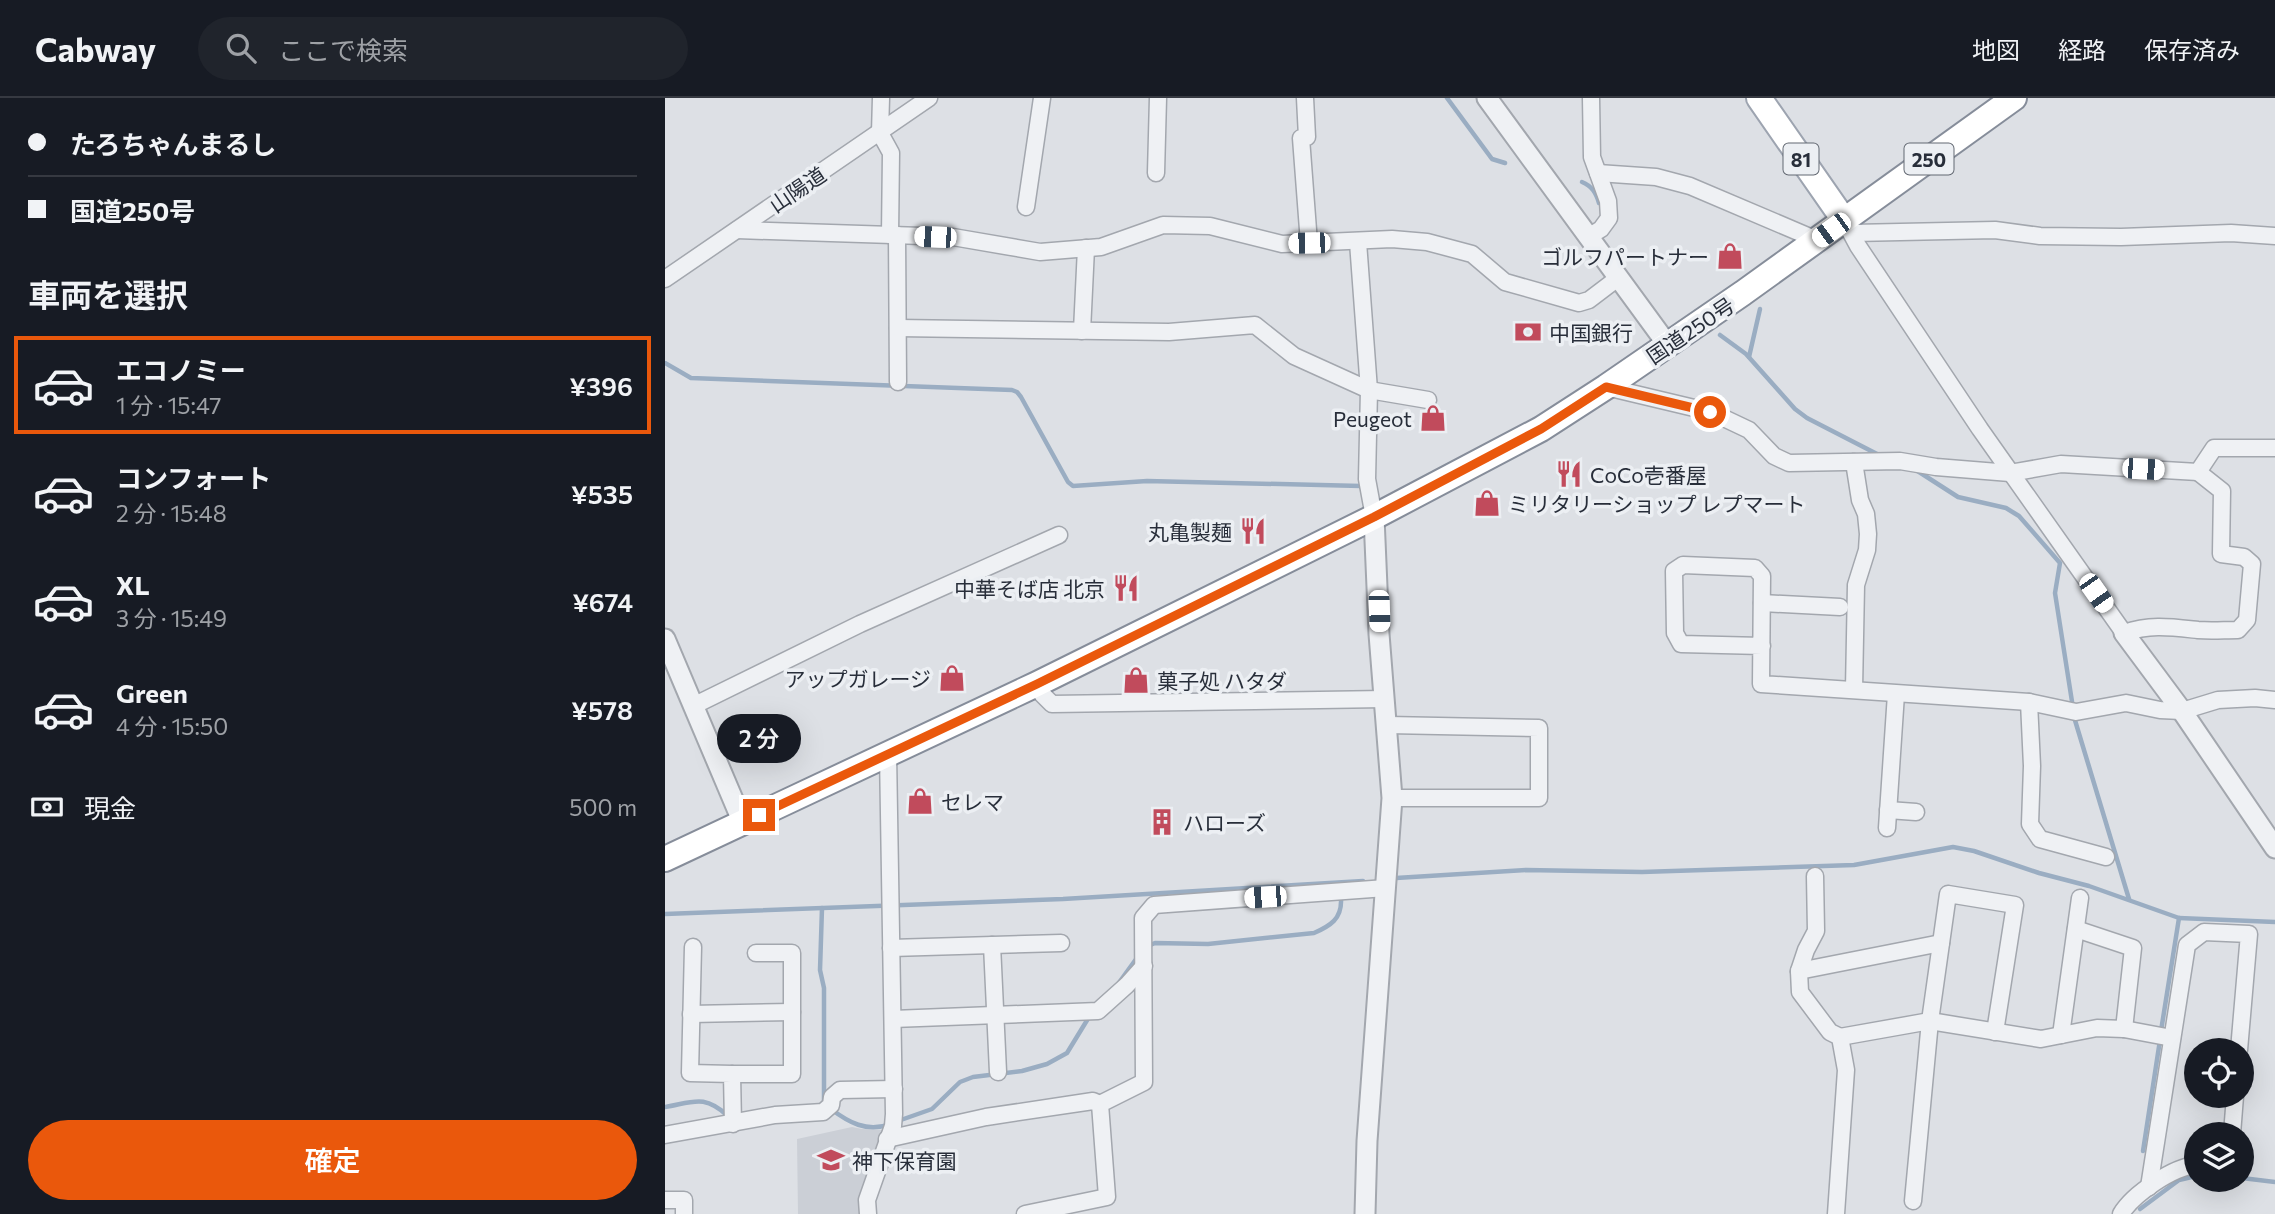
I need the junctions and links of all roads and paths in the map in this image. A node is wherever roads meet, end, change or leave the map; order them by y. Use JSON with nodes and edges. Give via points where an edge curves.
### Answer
{"nodes":[{"id":1,"x":881,"y":98,"type":"edge"},
{"id":2,"x":929,"y":98,"type":"edge"},
{"id":3,"x":1042,"y":98,"type":"edge"},
{"id":4,"x":1158,"y":98,"type":"edge"},
{"id":5,"x":1305,"y":98,"type":"edge"},
{"id":6,"x":1487,"y":98,"type":"edge"},
{"id":7,"x":1591,"y":98,"type":"edge"},
{"id":8,"x":1759,"y":98,"type":"edge"},
{"id":9,"x":2014,"y":98,"type":"edge"},
{"id":10,"x":880,"y":133,"type":"junction"},
{"id":11,"x":1156,"y":173,"type":"dead end"},
{"id":12,"x":1598,"y":173,"type":"junction"},
{"id":13,"x":1026,"y":207,"type":"dead end"},
{"id":14,"x":1849,"y":226,"type":"junction"},
{"id":15,"x":737,"y":230,"type":"junction"},
{"id":16,"x":894,"y":235,"type":"junction"},
{"id":17,"x":2275,"y":236,"type":"edge"},
{"id":18,"x":1588,"y":237,"type":"junction"},
{"id":19,"x":1817,"y":240,"type":"junction"},
{"id":20,"x":1357,"y":242,"type":"junction"},
{"id":21,"x":1309,"y":243,"type":"junction"},
{"id":22,"x":1086,"y":248,"type":"junction"},
{"id":23,"x":1618,"y":278,"type":"junction"},
{"id":24,"x":665,"y":279,"type":"edge"},
{"id":25,"x":898,"y":328,"type":"junction"},
{"id":26,"x":1082,"y":331,"type":"junction"},
{"id":27,"x":1667,"y":344,"type":"junction"},
{"id":28,"x":898,"y":382,"type":"dead end"},
{"id":29,"x":1612,"y":389,"type":"junction"},
{"id":30,"x":1369,"y":390,"type":"junction"},
{"id":31,"x":1427,"y":400,"type":"dead end"},
{"id":32,"x":2275,"y":448,"type":"edge"},
{"id":33,"x":1854,"y":462,"type":"junction"},
{"id":34,"x":2010,"y":472,"type":"junction"},
{"id":35,"x":2198,"y":472,"type":"junction"},
{"id":36,"x":1374,"y":517,"type":"junction"},
{"id":37,"x":1059,"y":536,"type":"dead end"},
{"id":38,"x":1762,"y":603,"type":"junction"},
{"id":39,"x":1840,"y":607,"type":"dead end"},
{"id":40,"x":2124,"y":633,"type":"junction"},
{"id":41,"x":665,"y":639,"type":"edge"},
{"id":42,"x":1762,"y":646,"type":"junction"},
{"id":43,"x":1037,"y":684,"type":"junction"},
{"id":44,"x":1854,"y":689,"type":"junction"},
{"id":45,"x":1896,"y":694,"type":"junction"},
{"id":46,"x":1385,"y":699,"type":"junction"},
{"id":47,"x":2275,"y":700,"type":"edge"},
{"id":48,"x":2029,"y":702,"type":"junction"},
{"id":49,"x":693,"y":706,"type":"junction"},
{"id":50,"x":2182,"y":711,"type":"junction"},
{"id":51,"x":1388,"y":724,"type":"junction"},
{"id":52,"x":888,"y":753,"type":"junction"},
{"id":53,"x":1392,"y":797,"type":"junction"},
{"id":54,"x":1888,"y":810,"type":"junction"},
{"id":55,"x":1916,"y":812,"type":"dead end"},
{"id":56,"x":743,"y":823,"type":"junction"},
{"id":57,"x":1887,"y":828,"type":"dead end"},
{"id":58,"x":2275,"y":848,"type":"edge"},
{"id":59,"x":2106,"y":857,"type":"dead end"},
{"id":60,"x":665,"y":859,"type":"edge"},
{"id":61,"x":1815,"y":876,"type":"dead end"},
{"id":62,"x":1386,"y":888,"type":"junction"},
{"id":63,"x":2080,"y":898,"type":"dead end"},
{"id":64,"x":2075,"y":929,"type":"junction"},
{"id":65,"x":1061,"y":943,"type":"dead end"},
{"id":66,"x":1941,"y":943,"type":"junction"},
{"id":67,"x":992,"y":945,"type":"junction"},
{"id":68,"x":693,"y":947,"type":"dead end"},
{"id":69,"x":891,"y":948,"type":"junction"},
{"id":70,"x":756,"y":953,"type":"dead end"},
{"id":71,"x":1143,"y":955,"type":"junction"},
{"id":72,"x":1800,"y":971,"type":"junction"},
{"id":73,"x":792,"y":1012,"type":"junction"},
{"id":74,"x":691,"y":1014,"type":"junction"},
{"id":75,"x":995,"y":1015,"type":"junction"},
{"id":76,"x":893,"y":1019,"type":"junction"},
{"id":77,"x":1930,"y":1021,"type":"junction"},
{"id":78,"x":2124,"y":1029,"type":"junction"},
{"id":79,"x":1996,"y":1032,"type":"junction"},
{"id":80,"x":2061,"y":1035,"type":"junction"},
{"id":81,"x":2164,"y":1036,"type":"junction"},
{"id":82,"x":1840,"y":1037,"type":"junction"},
{"id":83,"x":2240,"y":1038,"type":"edge"},
{"id":84,"x":998,"y":1072,"type":"dead end"},
{"id":85,"x":732,"y":1073,"type":"junction"},
{"id":86,"x":894,"y":1089,"type":"junction"},
{"id":87,"x":1100,"y":1104,"type":"junction"},
{"id":88,"x":733,"y":1124,"type":"junction"},
{"id":89,"x":891,"y":1128,"type":"junction"},
{"id":90,"x":665,"y":1135,"type":"edge"},
{"id":91,"x":2184,"y":1169,"type":"edge"},
{"id":92,"x":2149,"y":1187,"type":"junction"},
{"id":93,"x":665,"y":1200,"type":"edge"},
{"id":94,"x":1913,"y":1201,"type":"dead end"},
{"id":95,"x":684,"y":1214,"type":"edge"},
{"id":96,"x":868,"y":1214,"type":"edge"},
{"id":97,"x":1025,"y":1214,"type":"edge"},
{"id":98,"x":1365,"y":1214,"type":"edge"},
{"id":99,"x":1836,"y":1214,"type":"edge"},
{"id":100,"x":2121,"y":1214,"type":"edge"}],
"edges":[{"from":1,"to":10,"type":"street"},
{"from":2,"to":10,"type":"street","name":"山陽道"},
{"from":3,"to":13,"type":"street"},
{"from":4,"to":11,"type":"street"},
{"from":5,"to":21,"type":"street","via":[[1307,138],[1301,138]]},
{"from":6,"to":18,"type":"street"},
{"from":7,"to":12,"type":"street","via":[[1593,158]]},
{"from":8,"to":14,"type":"main road","number":"81"},
{"from":9,"to":14,"type":"main road","name":"国道250号","number":"250"},
{"from":10,"to":15,"type":"street","name":"山陽道"},
{"from":10,"to":16,"type":"street","via":[[891,153]]},
{"from":12,"to":18,"type":"street","via":[[1609,218]]},
{"from":12,"to":19,"type":"street","via":[[1656,177],[1690,186]]},
{"from":14,"to":17,"type":"street","via":[[1995,230],[2041,236]]},
{"from":14,"to":19,"type":"main road","name":"国道250号","number":"250"},
{"from":14,"to":34,"type":"street"},
{"from":15,"to":16,"type":"street"},
{"from":15,"to":24,"type":"street","name":"山陽道"},
{"from":16,"to":22,"type":"street","via":[[953,237],[1040,252]]},
{"from":16,"to":25,"type":"street"},
{"from":18,"to":23,"type":"street"},
{"from":19,"to":27,"type":"main road","name":"国道250号","number":"250"},
{"from":20,"to":21,"type":"street"},
{"from":20,"to":23,"type":"street","via":[[1427,242],[1472,254],[1505,282],[1579,303]]},
{"from":20,"to":30,"type":"street"},
{"from":21,"to":22,"type":"street","via":[[1282,244],[1210,226],[1163,226]]},
{"from":22,"to":26,"type":"street"},
{"from":23,"to":27,"type":"street"},
{"from":25,"to":26,"type":"street"},
{"from":25,"to":28,"type":"street"},
{"from":26,"to":30,"type":"street","via":[[1169,332],[1255,325],[1294,356]]},
{"from":27,"to":29,"type":"main road","name":"国道250号","number":"250"},
{"from":29,"to":33,"type":"street","via":[[1710,412],[1749,430],[1774,456],[1789,463]]},
{"from":29,"to":36,"type":"main road","name":"国道250号","number":"250"},
{"from":30,"to":31,"type":"street"},
{"from":30,"to":36,"type":"street","via":[[1367,479]]},
{"from":32,"to":35,"type":"street","via":[[2214,448]]},
{"from":33,"to":34,"type":"street","via":[[1900,461]]},
{"from":33,"to":44,"type":"street","via":[[1868,534],[1856,585]]},
{"from":34,"to":35,"type":"street","via":[[2061,464]]},
{"from":34,"to":40,"type":"street"},
{"from":35,"to":40,"type":"street","via":[[2222,491],[2221,554],[2244,556],[2252,564],[2247,620],[2238,631],[2161,625]]},
{"from":36,"to":43,"type":"main road","name":"国道250号","number":"250"},
{"from":36,"to":46,"type":"street"},
{"from":37,"to":49,"type":"street","via":[[860,624]]},
{"from":38,"to":39,"type":"street"},
{"from":38,"to":42,"type":"street"},
{"from":38,"to":42,"type":"street","via":[[1762,576],[1755,568],[1683,565],[1674,571],[1675,633],[1681,644]]},
{"from":40,"to":50,"type":"street"},
{"from":41,"to":49,"type":"street"},
{"from":42,"to":44,"type":"street","via":[[1761,684]]},
{"from":43,"to":46,"type":"street","via":[[1052,704]]},
{"from":43,"to":52,"type":"main road","name":"国道250号","number":"250"},
{"from":44,"to":45,"type":"street"},
{"from":45,"to":48,"type":"street"},
{"from":45,"to":54,"type":"street"},
{"from":46,"to":51,"type":"street"},
{"from":47,"to":50,"type":"street","via":[[2218,700]]},
{"from":48,"to":50,"type":"street","via":[[2073,712],[2126,703]]},
{"from":48,"to":59,"type":"street","via":[[2030,824],[2040,839]]},
{"from":49,"to":56,"type":"street"},
{"from":50,"to":58,"type":"street"},
{"from":51,"to":53,"type":"street"},
{"from":51,"to":53,"type":"street","via":[[1539,728],[1539,799]]},
{"from":52,"to":56,"type":"main road","name":"国道250号","number":"250"},
{"from":52,"to":69,"type":"street"},
{"from":53,"to":62,"type":"street"},
{"from":54,"to":55,"type":"street"},
{"from":54,"to":57,"type":"street"},
{"from":56,"to":60,"type":"main road","name":"国道250号","number":"250"},
{"from":61,"to":72,"type":"street","via":[[1816,931]]},
{"from":62,"to":71,"type":"street","via":[[1154,905],[1143,918]]},
{"from":62,"to":98,"type":"street"},
{"from":63,"to":64,"type":"street"},
{"from":64,"to":78,"type":"street","via":[[2133,948]]},
{"from":64,"to":80,"type":"street"},
{"from":65,"to":67,"type":"street"},
{"from":66,"to":72,"type":"street"},
{"from":66,"to":77,"type":"street"},
{"from":66,"to":79,"type":"street","via":[[1948,894],[2015,905]]},
{"from":67,"to":69,"type":"street"},
{"from":67,"to":75,"type":"street"},
{"from":68,"to":74,"type":"street"},
{"from":69,"to":76,"type":"street"},
{"from":70,"to":73,"type":"street","via":[[792,953]]},
{"from":71,"to":75,"type":"street","via":[[1128,985],[1098,1011]]},
{"from":71,"to":87,"type":"street","via":[[1144,1082]]},
{"from":72,"to":82,"type":"street","via":[[1800,992],[1830,1032]]},
{"from":73,"to":74,"type":"street"},
{"from":73,"to":85,"type":"street","via":[[792,1074]]},
{"from":74,"to":85,"type":"street","via":[[690,1073]]},
{"from":75,"to":76,"type":"street"},
{"from":75,"to":84,"type":"street"},
{"from":76,"to":86,"type":"street"},
{"from":77,"to":79,"type":"street"},
{"from":77,"to":82,"type":"street"},
{"from":77,"to":94,"type":"street"},
{"from":78,"to":80,"type":"street","via":[[2097,1028]]},
{"from":78,"to":81,"type":"street"},
{"from":79,"to":80,"type":"street","via":[[2041,1040]]},
{"from":81,"to":83,"type":"street","via":[[2187,945],[2204,932],[2249,934]]},
{"from":81,"to":92,"type":"street"},
{"from":82,"to":99,"type":"street","via":[[1846,1070]]},
{"from":85,"to":88,"type":"street"},
{"from":86,"to":88,"type":"street","via":[[840,1090],[823,1112]]},
{"from":86,"to":89,"type":"street"},
{"from":87,"to":89,"type":"street","via":[[1093,1101]]},
{"from":87,"to":97,"type":"street","via":[[1107,1197]]},
{"from":88,"to":90,"type":"street"},
{"from":89,"to":96,"type":"street","via":[[867,1200]]},
{"from":91,"to":92,"type":"street"},
{"from":92,"to":100,"type":"street"},
{"from":93,"to":95,"type":"street","via":[[684,1200]]}]}
